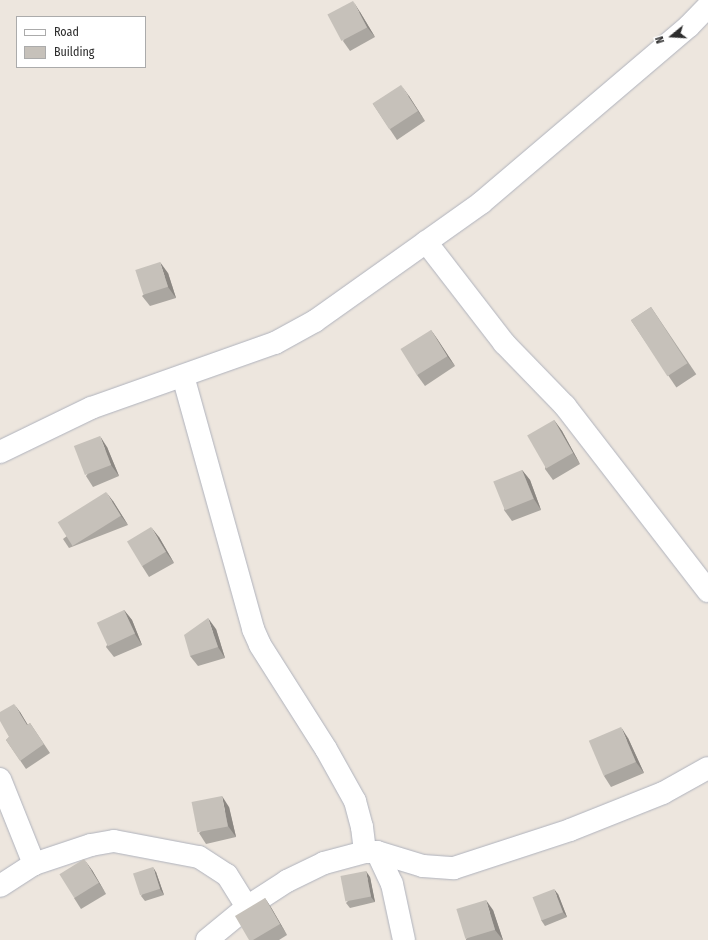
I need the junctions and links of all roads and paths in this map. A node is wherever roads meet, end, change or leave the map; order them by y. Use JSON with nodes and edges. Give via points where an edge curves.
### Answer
{"nodes":[{"id":1,"x":708,"y":6,"type":"edge"},
{"id":2,"x":426,"y":242,"type":"junction"},
{"id":3,"x":183,"y":376,"type":"junction"},
{"id":4,"x":0,"y":452,"type":"edge"},
{"id":5,"x":708,"y":591,"type":"edge"},
{"id":6,"x":708,"y":768,"type":"edge"},
{"id":7,"x":0,"y":779,"type":"edge"},
{"id":8,"x":371,"y":852,"type":"junction"},
{"id":9,"x":34,"y":864,"type":"junction"},
{"id":10,"x":0,"y":886,"type":"edge"},
{"id":11,"x":247,"y":907,"type":"junction"},
{"id":12,"x":207,"y":940,"type":"edge"},
{"id":13,"x":404,"y":940,"type":"edge"}],
"edges":[{"from":1,"to":2,"type":"street","via":[[689,26],[481,203]]},
{"from":2,"to":3,"type":"street","via":[[308,325],[275,343]]},
{"from":2,"to":5,"type":"street","via":[[504,343],[565,406]]},
{"from":3,"to":4,"type":"street","via":[[91,408]]},
{"from":3,"to":8,"type":"street","via":[[253,629],[260,645],[326,749],[355,801]]},
{"from":6,"to":8,"type":"street","via":[[662,794],[570,830],[454,868],[423,866]]},
{"from":7,"to":9,"type":"street"},
{"from":8,"to":11,"type":"street","via":[[324,863],[287,880]]},
{"from":8,"to":13,"type":"street","via":[[392,884]]},
{"from":9,"to":10,"type":"street"},
{"from":9,"to":11,"type":"street","via":[[91,845],[114,841],[199,857],[227,876]]},
{"from":11,"to":12,"type":"street"}]}
